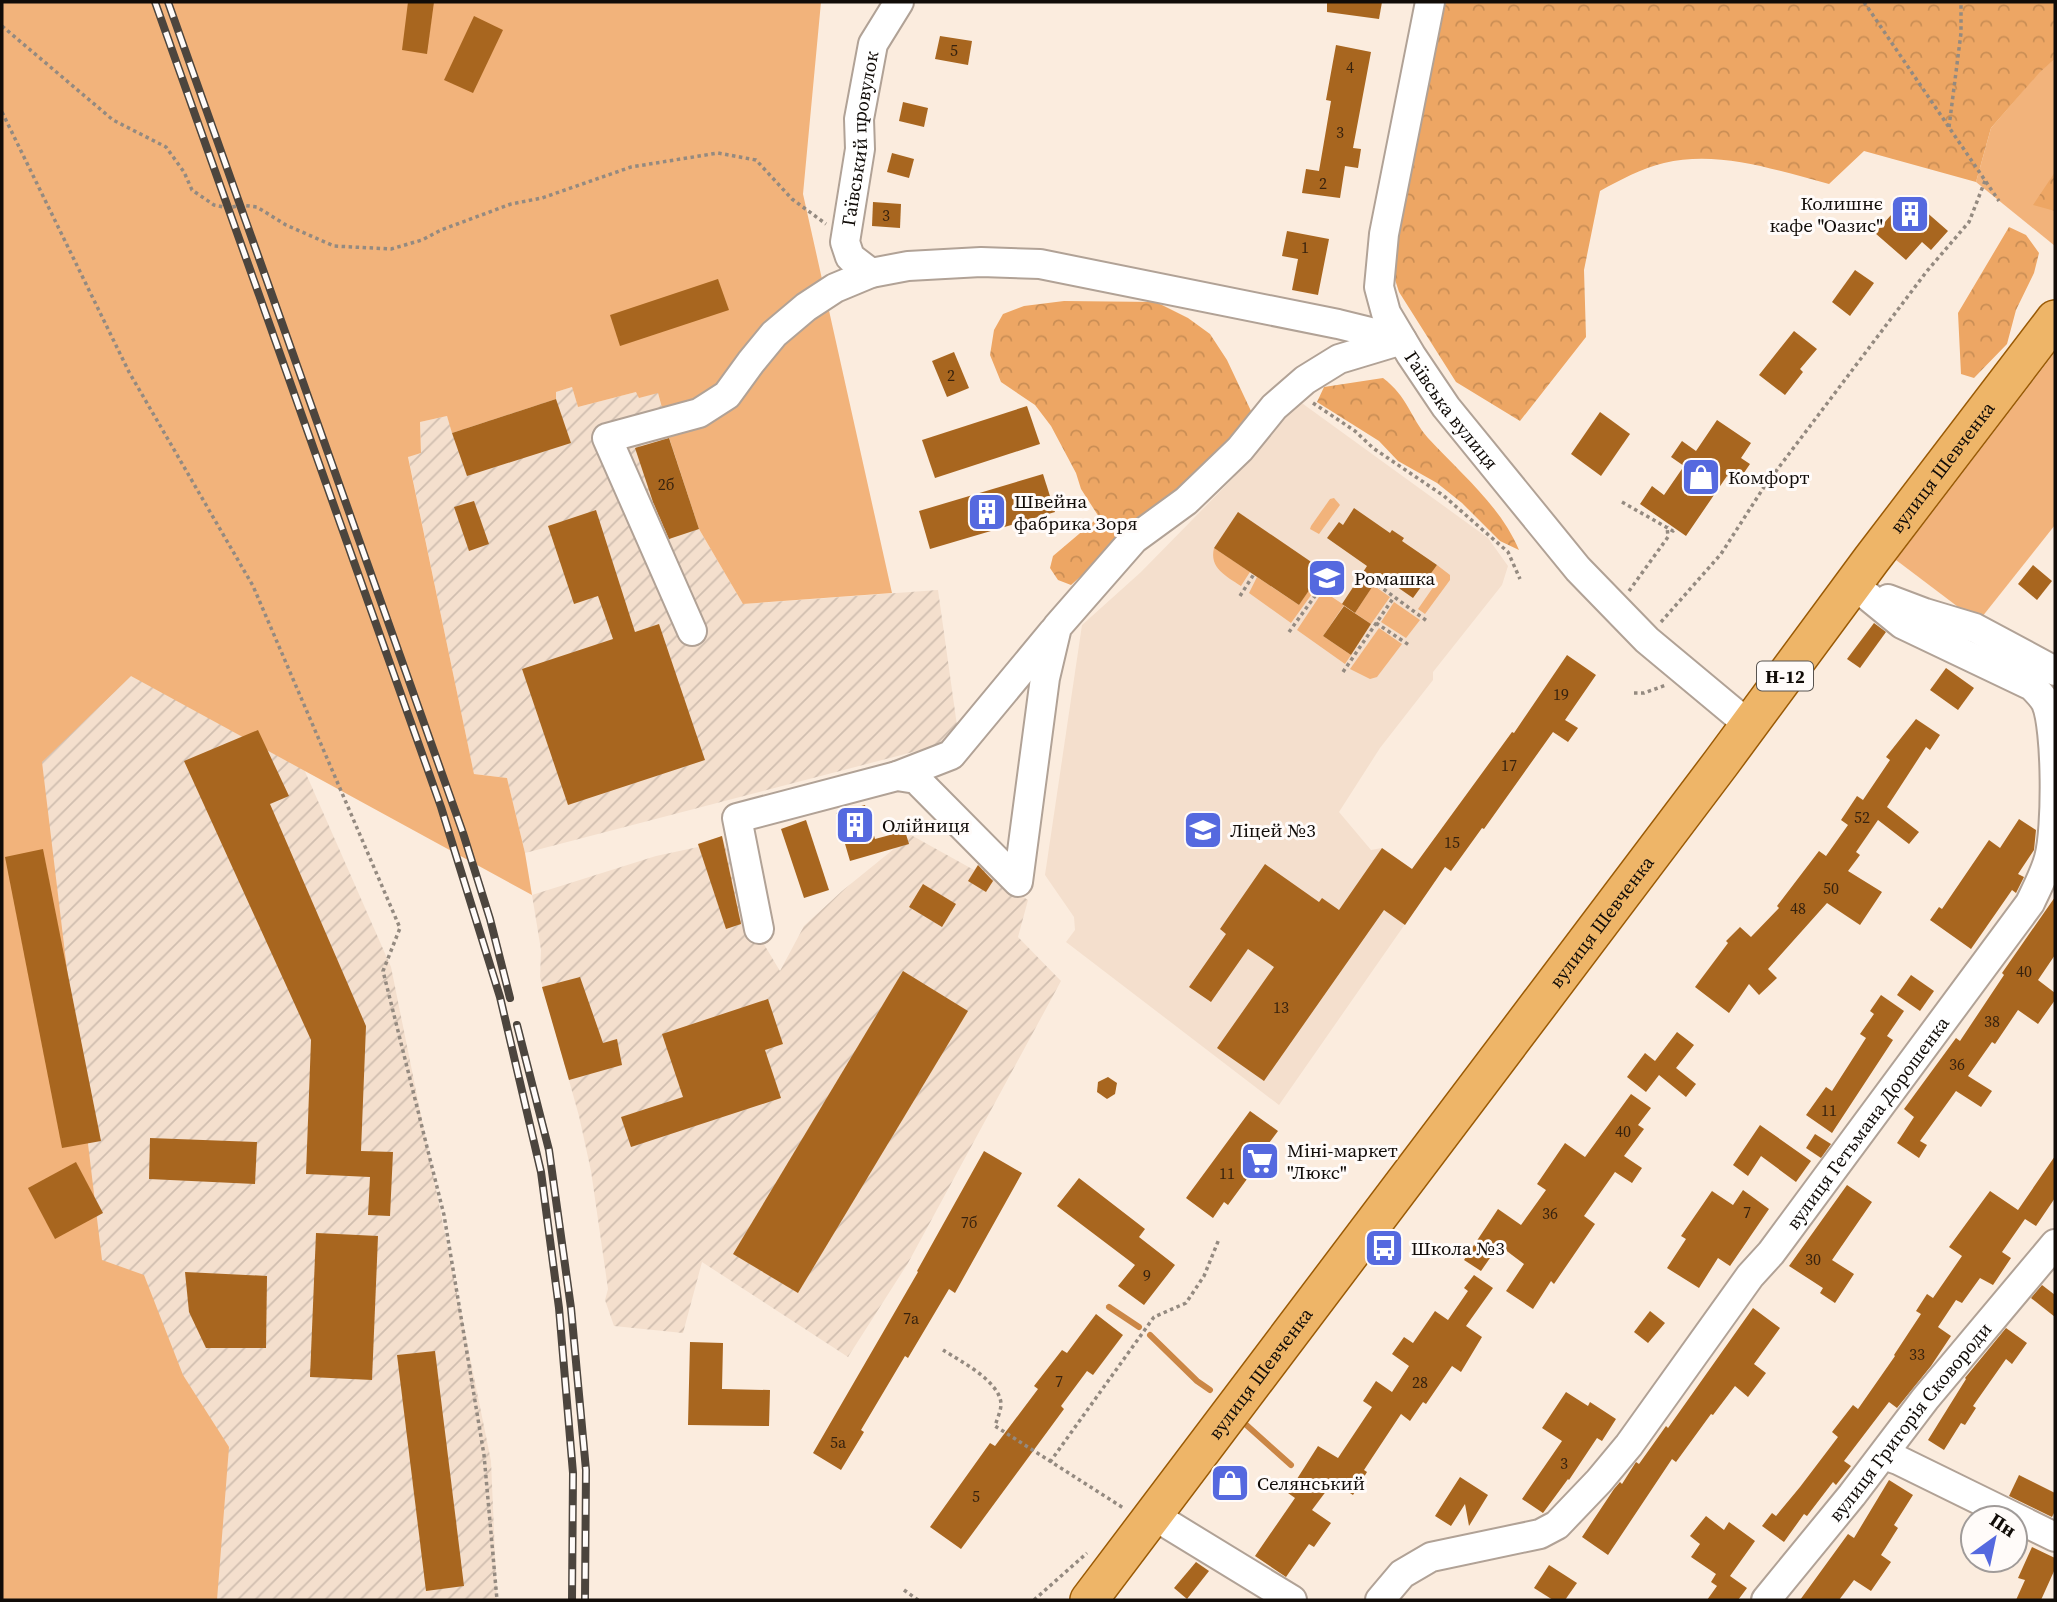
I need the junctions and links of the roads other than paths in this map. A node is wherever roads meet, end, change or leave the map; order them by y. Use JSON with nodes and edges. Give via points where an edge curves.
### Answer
{"nodes":[{"id":1,"x":899,"y":2,"type":"edge"},
{"id":2,"x":1430,"y":2,"type":"edge"},
{"id":3,"x":871,"y":273,"type":"junction"},
{"id":4,"x":2055,"y":319,"type":"edge"},
{"id":5,"x":1402,"y":340,"type":"junction"},
{"id":6,"x":1869,"y":562,"type":"junction"},
{"id":7,"x":1057,"y":627,"type":"junction"},
{"id":8,"x":692,"y":631,"type":"dead end"},
{"id":9,"x":2055,"y":671,"type":"edge"},
{"id":10,"x":1749,"y":725,"type":"junction"},
{"id":11,"x":897,"y":776,"type":"junction"},
{"id":12,"x":760,"y":929,"type":"dead end"},
{"id":13,"x":2055,"y":1244,"type":"edge"},
{"id":14,"x":1884,"y":1455,"type":"junction"},
{"id":15,"x":1150,"y":1519,"type":"junction"},
{"id":16,"x":2055,"y":1536,"type":"edge"},
{"id":17,"x":1089,"y":1600,"type":"edge"},
{"id":18,"x":1117,"y":1600,"type":"edge"},
{"id":19,"x":1292,"y":1600,"type":"edge"},
{"id":20,"x":1380,"y":1600,"type":"edge"},
{"id":21,"x":1766,"y":1600,"type":"edge"}],
"edges":[{"from":1,"to":3,"type":"street","name":"Гаївський провулок","via":[[873,44],[845,242],[850,257]]},
{"from":2,"to":5,"type":"street","name":"Гаївська вулиця","via":[[1384,234],[1379,287],[1386,313]]},
{"from":3,"to":5,"type":"street","via":[[950,263],[1040,264]]},
{"from":3,"to":8,"type":"street","via":[[806,307],[774,334],[727,395],[699,413],[607,438]]},
{"from":4,"to":6,"type":"main road","name":"вулиця Шевченка","number":"Н-12"},
{"from":5,"to":7,"type":"street","via":[[1339,359],[1294,390],[1186,501],[1133,539]]},
{"from":5,"to":10,"type":"street","name":"Гаївська вулиця","via":[[1455,417],[1556,545],[1647,640]]},
{"from":6,"to":9,"type":"street","via":[[1925,613],[1975,628]]},
{"from":6,"to":10,"type":"main road","name":"вулиця Шевченка","number":"Н-12"},
{"from":6,"to":20,"type":"street","name":"вулиця Гетьмана Дорошенка","via":[[1902,624],[2032,686],[2046,701],[2054,747],[2053,841],[2030,903],[1629,1445],[1568,1515],[1540,1535],[1431,1557],[1402,1574]]},
{"from":7,"to":11,"type":"street","via":[[951,755]]},
{"from":7,"to":11,"type":"street","via":[[1045,678],[1018,881],[916,779]]},
{"from":10,"to":15,"type":"main road","name":"вулиця Шевченка","number":"Н-12"},
{"from":11,"to":12,"type":"street","via":[[737,818]]},
{"from":13,"to":14,"type":"street","name":"вулиця Григорія Сковороди"},
{"from":14,"to":16,"type":"street"},
{"from":14,"to":21,"type":"street","name":"вулиця Григорія Сковороди"},
{"from":15,"to":17,"type":"main road","name":"вулиця Шевченка","number":"Н-12"},
{"from":15,"to":18,"type":"main road","name":"вулиця Шевченка","via":[[1144,1550]]},
{"from":15,"to":19,"type":"street"}]}
